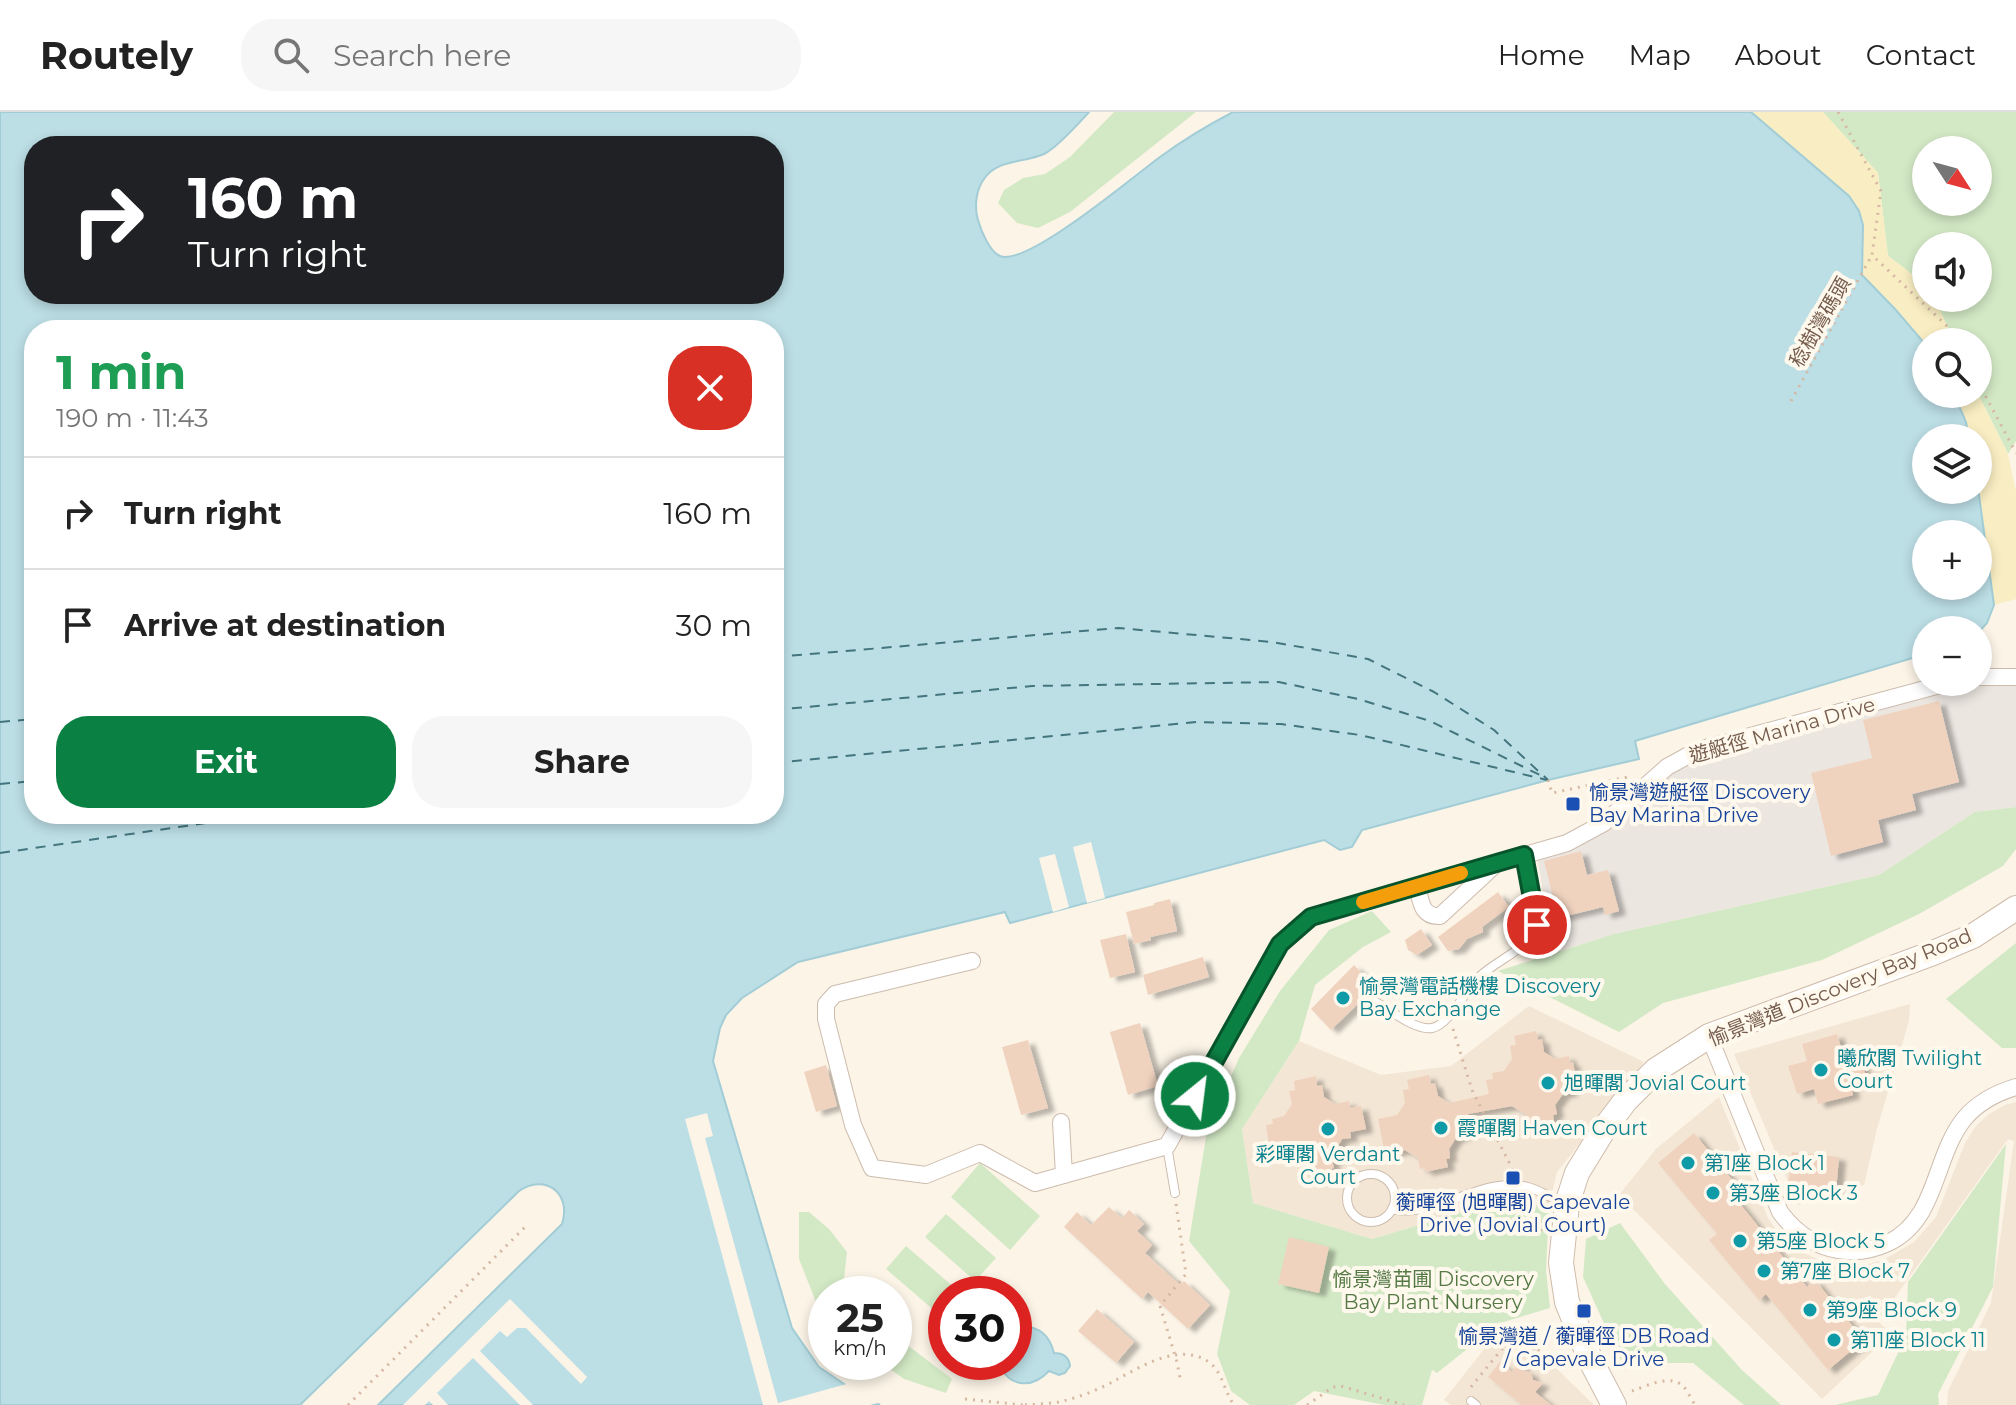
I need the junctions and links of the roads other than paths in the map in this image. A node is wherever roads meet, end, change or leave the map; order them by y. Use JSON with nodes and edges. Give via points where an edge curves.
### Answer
{"nodes":[{"id":1,"x":1992,"y":677,"type":"edge"},
{"id":2,"x":2016,"y":677,"type":"edge"},
{"id":3,"x":1912,"y":692,"type":"edge"},
{"id":4,"x":1524,"y":855,"type":"junction"},
{"id":5,"x":1498,"y":863,"type":"junction"},
{"id":6,"x":1417,"y":886,"type":"junction"},
{"id":7,"x":2016,"y":908,"type":"edge"},
{"id":8,"x":972,"y":961,"type":"dead end"},
{"id":9,"x":1376,"y":1002,"type":"dead end"},
{"id":10,"x":1709,"y":1036,"type":"junction"},
{"id":11,"x":2016,"y":1087,"type":"edge"},
{"id":12,"x":1061,"y":1122,"type":"dead end"},
{"id":13,"x":1167,"y":1146,"type":"junction"},
{"id":14,"x":1064,"y":1175,"type":"junction"},
{"id":15,"x":1175,"y":1193,"type":"road end"},
{"id":16,"x":1567,"y":1204,"type":"junction"},
{"id":17,"x":1392,"y":1209,"type":"junction"},
{"id":18,"x":1619,"y":1399,"type":"edge"}],
"edges":[{"from":1,"to":2,"type":"street"},
{"from":3,"to":4,"type":"street","name":"遊艇徑 Marina Drive","via":[[1698,750],[1667,767],[1604,823],[1567,843]]},
{"from":4,"to":5,"type":"street","name":"遊艇徑 Marina Drive"},
{"from":4,"to":9,"type":"lane","via":[[1537,914],[1534,935],[1527,943],[1478,977],[1449,1018],[1431,1029]]},
{"from":5,"to":6,"type":"street","name":"遊艇徑 Marina Drive"},
{"from":5,"to":6,"type":"street","via":[[1440,916],[1425,913]]},
{"from":6,"to":13,"type":"street","name":"遊艇徑 Marina Drive","via":[[1311,917],[1280,944]]},
{"from":7,"to":10,"type":"street","name":"愉景灣道 Discovery Bay Road","via":[[1973,936],[1933,953]]},
{"from":8,"to":14,"type":"street","via":[[835,994],[826,1004],[853,1125],[872,1168],[926,1175],[980,1153],[1035,1183]]},
{"from":10,"to":11,"type":"street","via":[[1780,1212],[1799,1233],[1838,1251],[1867,1250],[1905,1232],[1924,1210],[1965,1118],[1980,1103]]},
{"from":10,"to":16,"type":"street","name":"愉景灣道 Discovery Bay Road","via":[[1656,1070],[1626,1100],[1577,1173]]},
{"from":12,"to":14,"type":"street"},
{"from":13,"to":14,"type":"street"},
{"from":13,"to":15,"type":"lane"},
{"from":16,"to":17,"type":"lane","via":[[1527,1187],[1494,1186],[1419,1210]]},
{"from":16,"to":18,"type":"street","name":"愉景灣道 Discovery Bay Road","via":[[1561,1263],[1567,1302],[1591,1361]]},
{"from":17,"to":17,"type":"lane","via":[[1372,1222],[1356,1217],[1347,1203],[1349,1186],[1367,1174],[1382,1176],[1393,1187]]}]}
